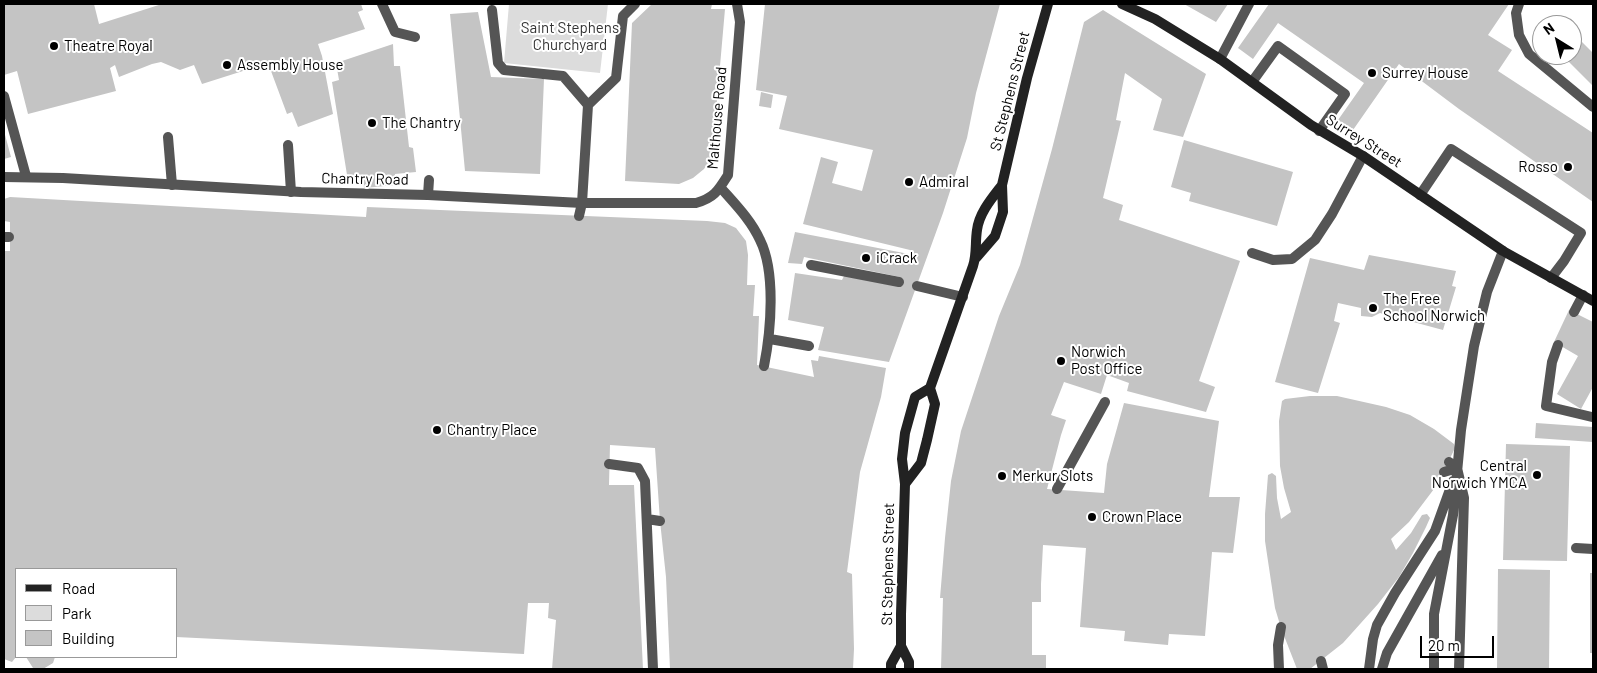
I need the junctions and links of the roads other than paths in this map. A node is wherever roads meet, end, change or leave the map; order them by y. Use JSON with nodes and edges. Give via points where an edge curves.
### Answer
{"nodes":[{"id":1,"x":382,"y":4,"type":"edge"},
{"id":2,"x":635,"y":4,"type":"edge"},
{"id":3,"x":737,"y":4,"type":"edge"},
{"id":4,"x":1048,"y":4,"type":"edge"},
{"id":5,"x":1122,"y":4,"type":"edge"},
{"id":6,"x":1249,"y":4,"type":"edge"},
{"id":7,"x":1519,"y":4,"type":"edge"},
{"id":8,"x":492,"y":10,"type":"dead end"},
{"id":9,"x":415,"y":37,"type":"dead end"},
{"id":10,"x":1220,"y":59,"type":"junction"},
{"id":11,"x":1252,"y":82,"type":"junction"},
{"id":12,"x":4,"y":96,"type":"edge"},
{"id":13,"x":588,"y":105,"type":"junction"},
{"id":14,"x":1593,"y":107,"type":"edge"},
{"id":15,"x":1319,"y":131,"type":"junction"},
{"id":16,"x":168,"y":137,"type":"dead end"},
{"id":17,"x":288,"y":145,"type":"dead end"},
{"id":18,"x":1363,"y":156,"type":"junction"},
{"id":19,"x":26,"y":176,"type":"junction"},
{"id":20,"x":4,"y":177,"type":"edge"},
{"id":21,"x":429,"y":180,"type":"dead end"},
{"id":22,"x":172,"y":185,"type":"junction"},
{"id":23,"x":1002,"y":185,"type":"junction"},
{"id":24,"x":721,"y":188,"type":"junction"},
{"id":25,"x":291,"y":192,"type":"junction"},
{"id":26,"x":428,"y":195,"type":"junction"},
{"id":27,"x":1420,"y":195,"type":"junction"},
{"id":28,"x":582,"y":202,"type":"junction"},
{"id":29,"x":579,"y":216,"type":"dead end"},
{"id":30,"x":1252,"y":252,"type":"dead end"},
{"id":31,"x":1503,"y":252,"type":"junction"},
{"id":32,"x":976,"y":258,"type":"junction"},
{"id":33,"x":811,"y":265,"type":"dead end"},
{"id":34,"x":1551,"y":278,"type":"junction"},
{"id":35,"x":899,"y":282,"type":"dead end"},
{"id":36,"x":916,"y":286,"type":"dead end"},
{"id":37,"x":1583,"y":296,"type":"junction"},
{"id":38,"x":962,"y":297,"type":"junction"},
{"id":39,"x":1593,"y":300,"type":"edge"},
{"id":40,"x":1574,"y":312,"type":"dead end"},
{"id":41,"x":770,"y":338,"type":"junction"},
{"id":42,"x":1558,"y":344,"type":"dead end"},
{"id":43,"x":809,"y":346,"type":"dead end"},
{"id":44,"x":764,"y":366,"type":"dead end"},
{"id":45,"x":930,"y":388,"type":"junction"},
{"id":46,"x":1105,"y":402,"type":"dead end"},
{"id":47,"x":1592,"y":417,"type":"dead end"},
{"id":48,"x":609,"y":464,"type":"dead end"},
{"id":49,"x":1453,"y":465,"type":"junction"},
{"id":50,"x":1444,"y":472,"type":"dead end"},
{"id":51,"x":905,"y":484,"type":"junction"},
{"id":52,"x":1057,"y":489,"type":"dead end"},
{"id":53,"x":1454,"y":515,"type":"junction"},
{"id":54,"x":647,"y":519,"type":"junction"},
{"id":55,"x":660,"y":521,"type":"dead end"},
{"id":56,"x":1576,"y":548,"type":"dead end"},
{"id":57,"x":1593,"y":549,"type":"edge"},
{"id":58,"x":1281,"y":626,"type":"dead end"},
{"id":59,"x":901,"y":646,"type":"junction"},
{"id":60,"x":653,"y":669,"type":"edge"},
{"id":61,"x":891,"y":669,"type":"edge"},
{"id":62,"x":909,"y":669,"type":"edge"},
{"id":63,"x":1279,"y":669,"type":"edge"},
{"id":64,"x":1369,"y":669,"type":"edge"},
{"id":65,"x":1382,"y":669,"type":"edge"},
{"id":66,"x":1434,"y":669,"type":"edge"},
{"id":67,"x":1459,"y":669,"type":"edge"}],
"edges":[{"from":1,"to":9,"type":"street","via":[[395,32]]},
{"from":2,"to":13,"type":"street","via":[[623,16],[616,78]]},
{"from":3,"to":24,"type":"street","name":"Malthouse Road","via":[[740,22],[728,175]]},
{"from":4,"to":23,"type":"street","name":"St Stephens Street"},
{"from":5,"to":10,"type":"street","name":"Surrey Street","via":[[1155,19]]},
{"from":6,"to":10,"type":"street"},
{"from":7,"to":14,"type":"street","via":[[1516,13],[1519,35],[1529,54]]},
{"from":8,"to":13,"type":"street","via":[[498,63],[504,70],[563,76]]},
{"from":10,"to":11,"type":"street","name":"Surrey Street"},
{"from":11,"to":15,"type":"street","name":"Surrey Street"},
{"from":11,"to":15,"type":"street","via":[[1278,46],[1345,94]]},
{"from":12,"to":19,"type":"street"},
{"from":13,"to":28,"type":"street"},
{"from":15,"to":18,"type":"street","name":"Surrey Street"},
{"from":16,"to":22,"type":"street"},
{"from":17,"to":25,"type":"street"},
{"from":18,"to":27,"type":"street","name":"Surrey Street"},
{"from":18,"to":30,"type":"street","via":[[1315,240],[1292,259],[1273,260]]},
{"from":19,"to":20,"type":"street","name":"Chantry Road"},
{"from":19,"to":22,"type":"street","name":"Chantry Road"},
{"from":21,"to":26,"type":"street"},
{"from":22,"to":25,"type":"street","name":"Chantry Road"},
{"from":23,"to":32,"type":"street","name":"St Stephens Street","via":[[988,204],[977,229]]},
{"from":23,"to":32,"type":"street","name":"St Stephens Street","via":[[1003,212],[995,236]]},
{"from":24,"to":28,"type":"street","name":"Chantry Road","via":[[709,199],[696,203]]},
{"from":24,"to":41,"type":"street","name":"Malthouse Road","via":[[748,220],[767,259]]},
{"from":25,"to":26,"type":"street","name":"Chantry Road"},
{"from":26,"to":28,"type":"street","name":"Chantry Road"},
{"from":27,"to":31,"type":"street","name":"Surrey Street"},
{"from":27,"to":34,"type":"street","via":[[1450,150],[1581,233]]},
{"from":28,"to":29,"type":"street"},
{"from":31,"to":34,"type":"street","name":"Surrey Street"},
{"from":31,"to":49,"type":"street","via":[[1487,292],[1474,346]]},
{"from":32,"to":38,"type":"street","name":"St Stephens Street"},
{"from":33,"to":35,"type":"street"},
{"from":34,"to":37,"type":"street","name":"Surrey Street"},
{"from":36,"to":38,"type":"street"},
{"from":37,"to":39,"type":"street","name":"Surrey Street"},
{"from":37,"to":40,"type":"street"},
{"from":38,"to":45,"type":"street","name":"St Stephens Street"},
{"from":41,"to":43,"type":"street"},
{"from":41,"to":44,"type":"street","name":"Malthouse Road"},
{"from":42,"to":47,"type":"street","via":[[1546,406]]},
{"from":45,"to":51,"type":"street","name":"St Stephens Street","via":[[935,404],[927,440],[921,463]]},
{"from":45,"to":51,"type":"street","name":"St Stephens Street","via":[[915,397],[905,433],[902,459]]},
{"from":46,"to":52,"type":"street"},
{"from":48,"to":54,"type":"street","via":[[638,468],[645,481]]},
{"from":49,"to":50,"type":"street"},
{"from":49,"to":53,"type":"street"},
{"from":49,"to":64,"type":"street","via":[[1435,531],[1377,625]]},
{"from":49,"to":67,"type":"street","via":[[1464,498]]},
{"from":51,"to":59,"type":"street","name":"St Stephens Street"},
{"from":53,"to":65,"type":"street","via":[[1441,558],[1387,653]]},
{"from":53,"to":66,"type":"street","via":[[1434,614]]},
{"from":54,"to":55,"type":"street"},
{"from":54,"to":60,"type":"street"},
{"from":56,"to":57,"type":"street"},
{"from":58,"to":63,"type":"street"},
{"from":59,"to":61,"type":"street","name":"St Stephens Street"},
{"from":59,"to":62,"type":"street","name":"St Stephens Street"}]}
